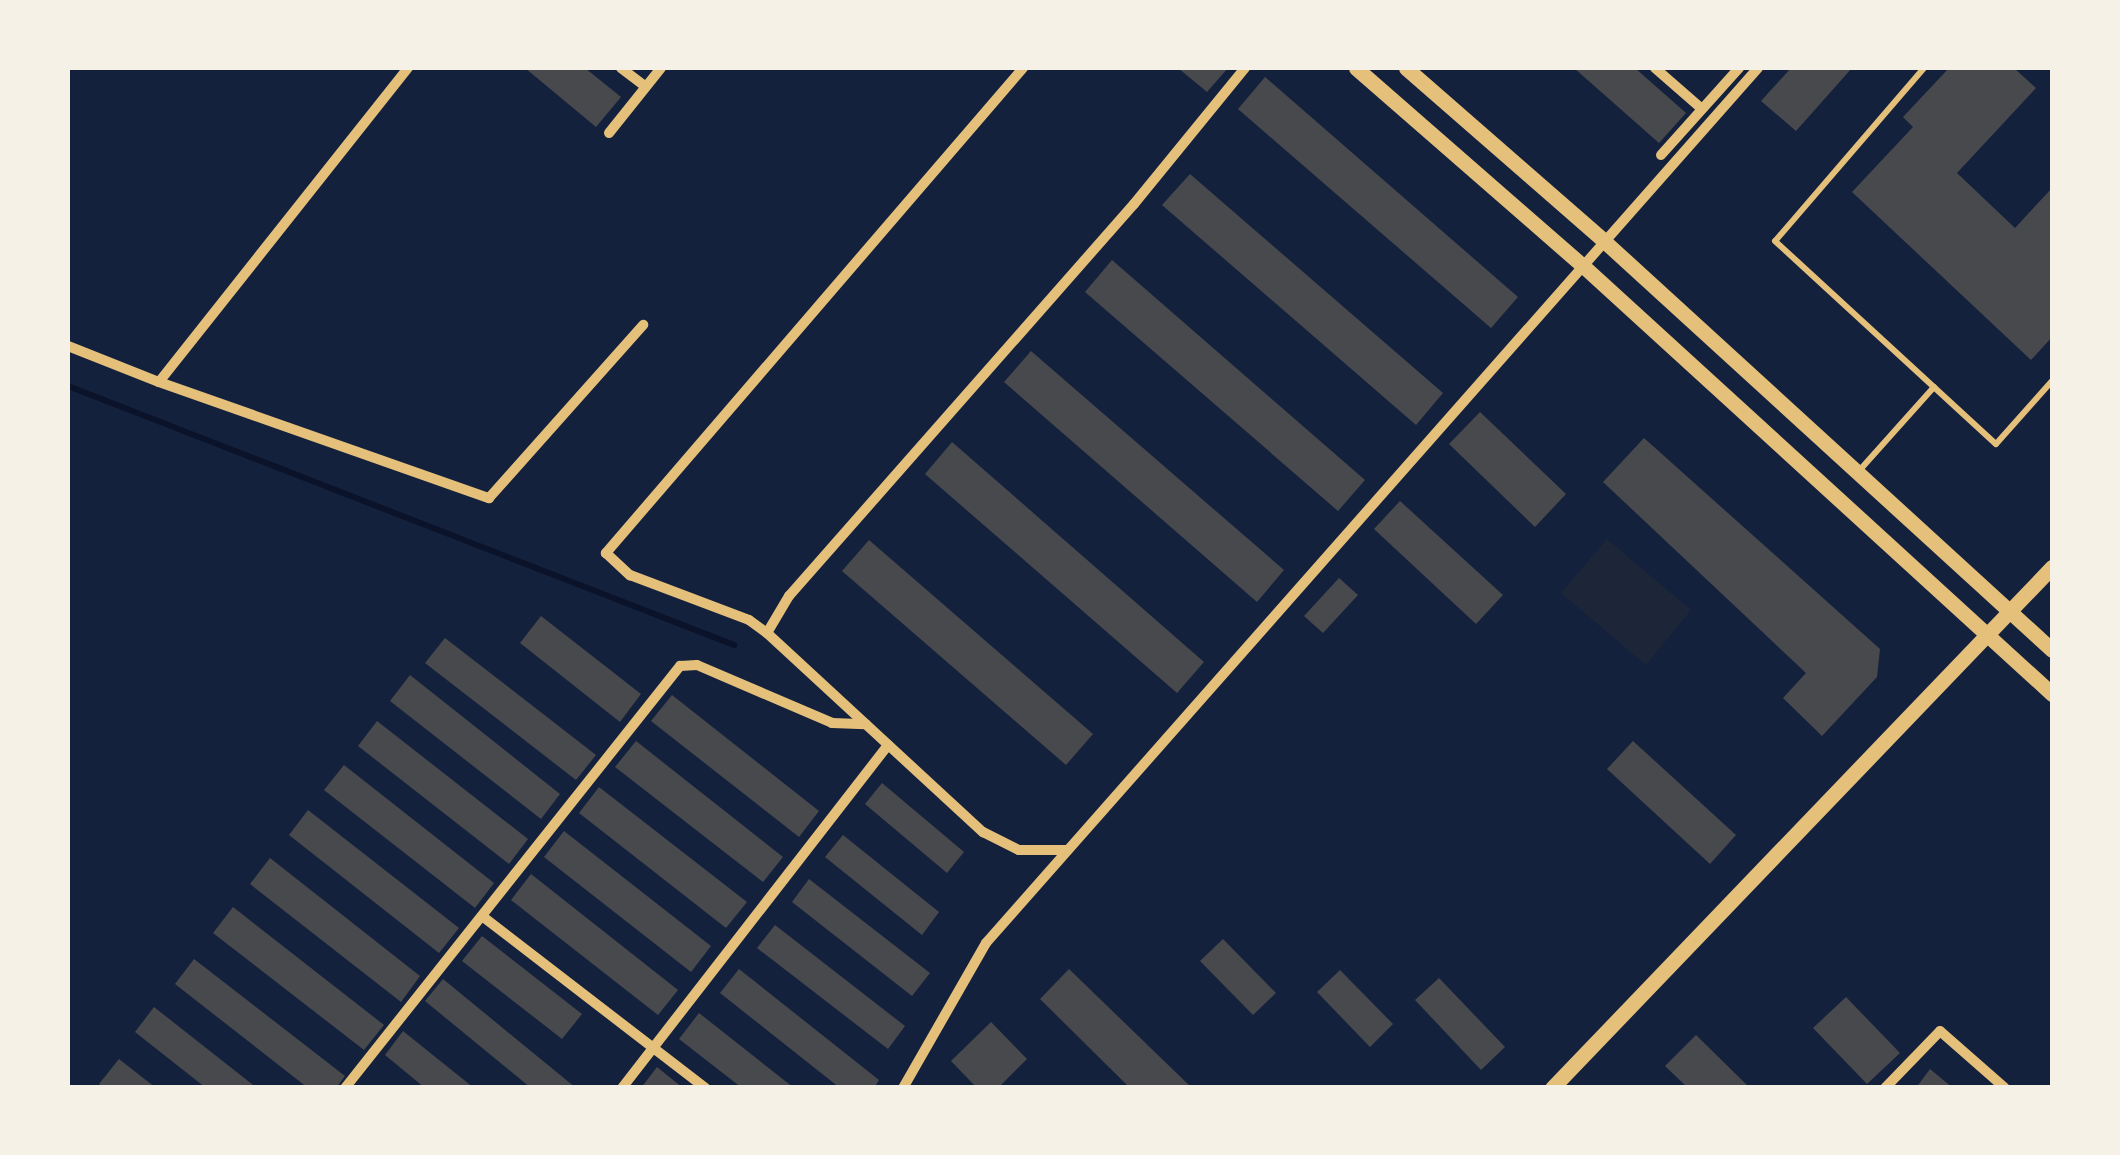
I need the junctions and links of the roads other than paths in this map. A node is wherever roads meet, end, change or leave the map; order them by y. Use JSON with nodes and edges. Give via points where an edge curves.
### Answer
{"nodes":[{"id":1,"x":408,"y":68,"type":"edge"},
{"id":2,"x":621,"y":68,"type":"edge"},
{"id":3,"x":661,"y":68,"type":"edge"},
{"id":4,"x":1024,"y":68,"type":"edge"},
{"id":5,"x":1245,"y":68,"type":"edge"},
{"id":6,"x":1356,"y":68,"type":"edge"},
{"id":7,"x":1406,"y":68,"type":"edge"},
{"id":8,"x":1656,"y":68,"type":"edge"},
{"id":9,"x":1739,"y":68,"type":"edge"},
{"id":10,"x":1758,"y":68,"type":"edge"},
{"id":11,"x":1924,"y":68,"type":"edge"},
{"id":12,"x":646,"y":87,"type":"junction"},
{"id":13,"x":1702,"y":109,"type":"junction"},
{"id":14,"x":609,"y":132,"type":"dead end"},
{"id":15,"x":1661,"y":155,"type":"dead end"},
{"id":16,"x":1603,"y":240,"type":"junction"},
{"id":17,"x":1581,"y":264,"type":"junction"},
{"id":18,"x":643,"y":325,"type":"dead end"},
{"id":19,"x":68,"y":346,"type":"edge"},
{"id":20,"x":2052,"y":381,"type":"edge"},
{"id":21,"x":159,"y":382,"type":"junction"},
{"id":22,"x":1934,"y":387,"type":"junction"},
{"id":23,"x":1857,"y":473,"type":"junction"},
{"id":24,"x":2052,"y":567,"type":"edge"},
{"id":25,"x":2009,"y":613,"type":"junction"},
{"id":26,"x":766,"y":633,"type":"junction"},
{"id":27,"x":1986,"y":636,"type":"junction"},
{"id":28,"x":2052,"y":650,"type":"edge"},
{"id":29,"x":2052,"y":694,"type":"edge"},
{"id":30,"x":866,"y":724,"type":"junction"},
{"id":31,"x":888,"y":745,"type":"junction"},
{"id":32,"x":1066,"y":850,"type":"junction"},
{"id":33,"x":482,"y":916,"type":"junction"},
{"id":34,"x":653,"y":1048,"type":"junction"},
{"id":35,"x":345,"y":1088,"type":"edge"},
{"id":36,"x":622,"y":1088,"type":"edge"},
{"id":37,"x":705,"y":1088,"type":"edge"},
{"id":38,"x":903,"y":1088,"type":"edge"},
{"id":39,"x":1552,"y":1088,"type":"edge"},
{"id":40,"x":1885,"y":1088,"type":"edge"},
{"id":41,"x":2005,"y":1088,"type":"edge"}],
"edges":[{"from":1,"to":21,"type":"street"},
{"from":2,"to":12,"type":"street"},
{"from":3,"to":12,"type":"street"},
{"from":4,"to":26,"type":"street","via":[[606,552],[630,575],[749,620]]},
{"from":5,"to":26,"type":"street","via":[[789,596]]},
{"from":6,"to":17,"type":"street"},
{"from":7,"to":16,"type":"street"},
{"from":8,"to":13,"type":"street"},
{"from":9,"to":13,"type":"street"},
{"from":10,"to":16,"type":"street"},
{"from":11,"to":22,"type":"lane","via":[[1775,240]]},
{"from":12,"to":14,"type":"street"},
{"from":13,"to":15,"type":"street"},
{"from":16,"to":17,"type":"street"},
{"from":16,"to":23,"type":"street"},
{"from":17,"to":27,"type":"street"},
{"from":17,"to":32,"type":"street"},
{"from":18,"to":21,"type":"street","via":[[490,498]]},
{"from":19,"to":21,"type":"street"},
{"from":20,"to":22,"type":"lane","via":[[1996,444]]},
{"from":22,"to":23,"type":"lane"},
{"from":23,"to":25,"type":"street"},
{"from":24,"to":25,"type":"street"},
{"from":25,"to":27,"type":"street"},
{"from":25,"to":28,"type":"street"},
{"from":26,"to":30,"type":"street"},
{"from":27,"to":29,"type":"street"},
{"from":27,"to":39,"type":"street"},
{"from":30,"to":31,"type":"street"},
{"from":30,"to":33,"type":"street","via":[[832,723],[697,664],[680,666]]},
{"from":31,"to":32,"type":"street","via":[[983,832],[1019,850]]},
{"from":31,"to":34,"type":"street"},
{"from":32,"to":38,"type":"street","via":[[986,942]]},
{"from":33,"to":34,"type":"street"},
{"from":33,"to":35,"type":"street"},
{"from":34,"to":36,"type":"street"},
{"from":34,"to":37,"type":"street"},
{"from":40,"to":41,"type":"street","via":[[1940,1031]]}]}
